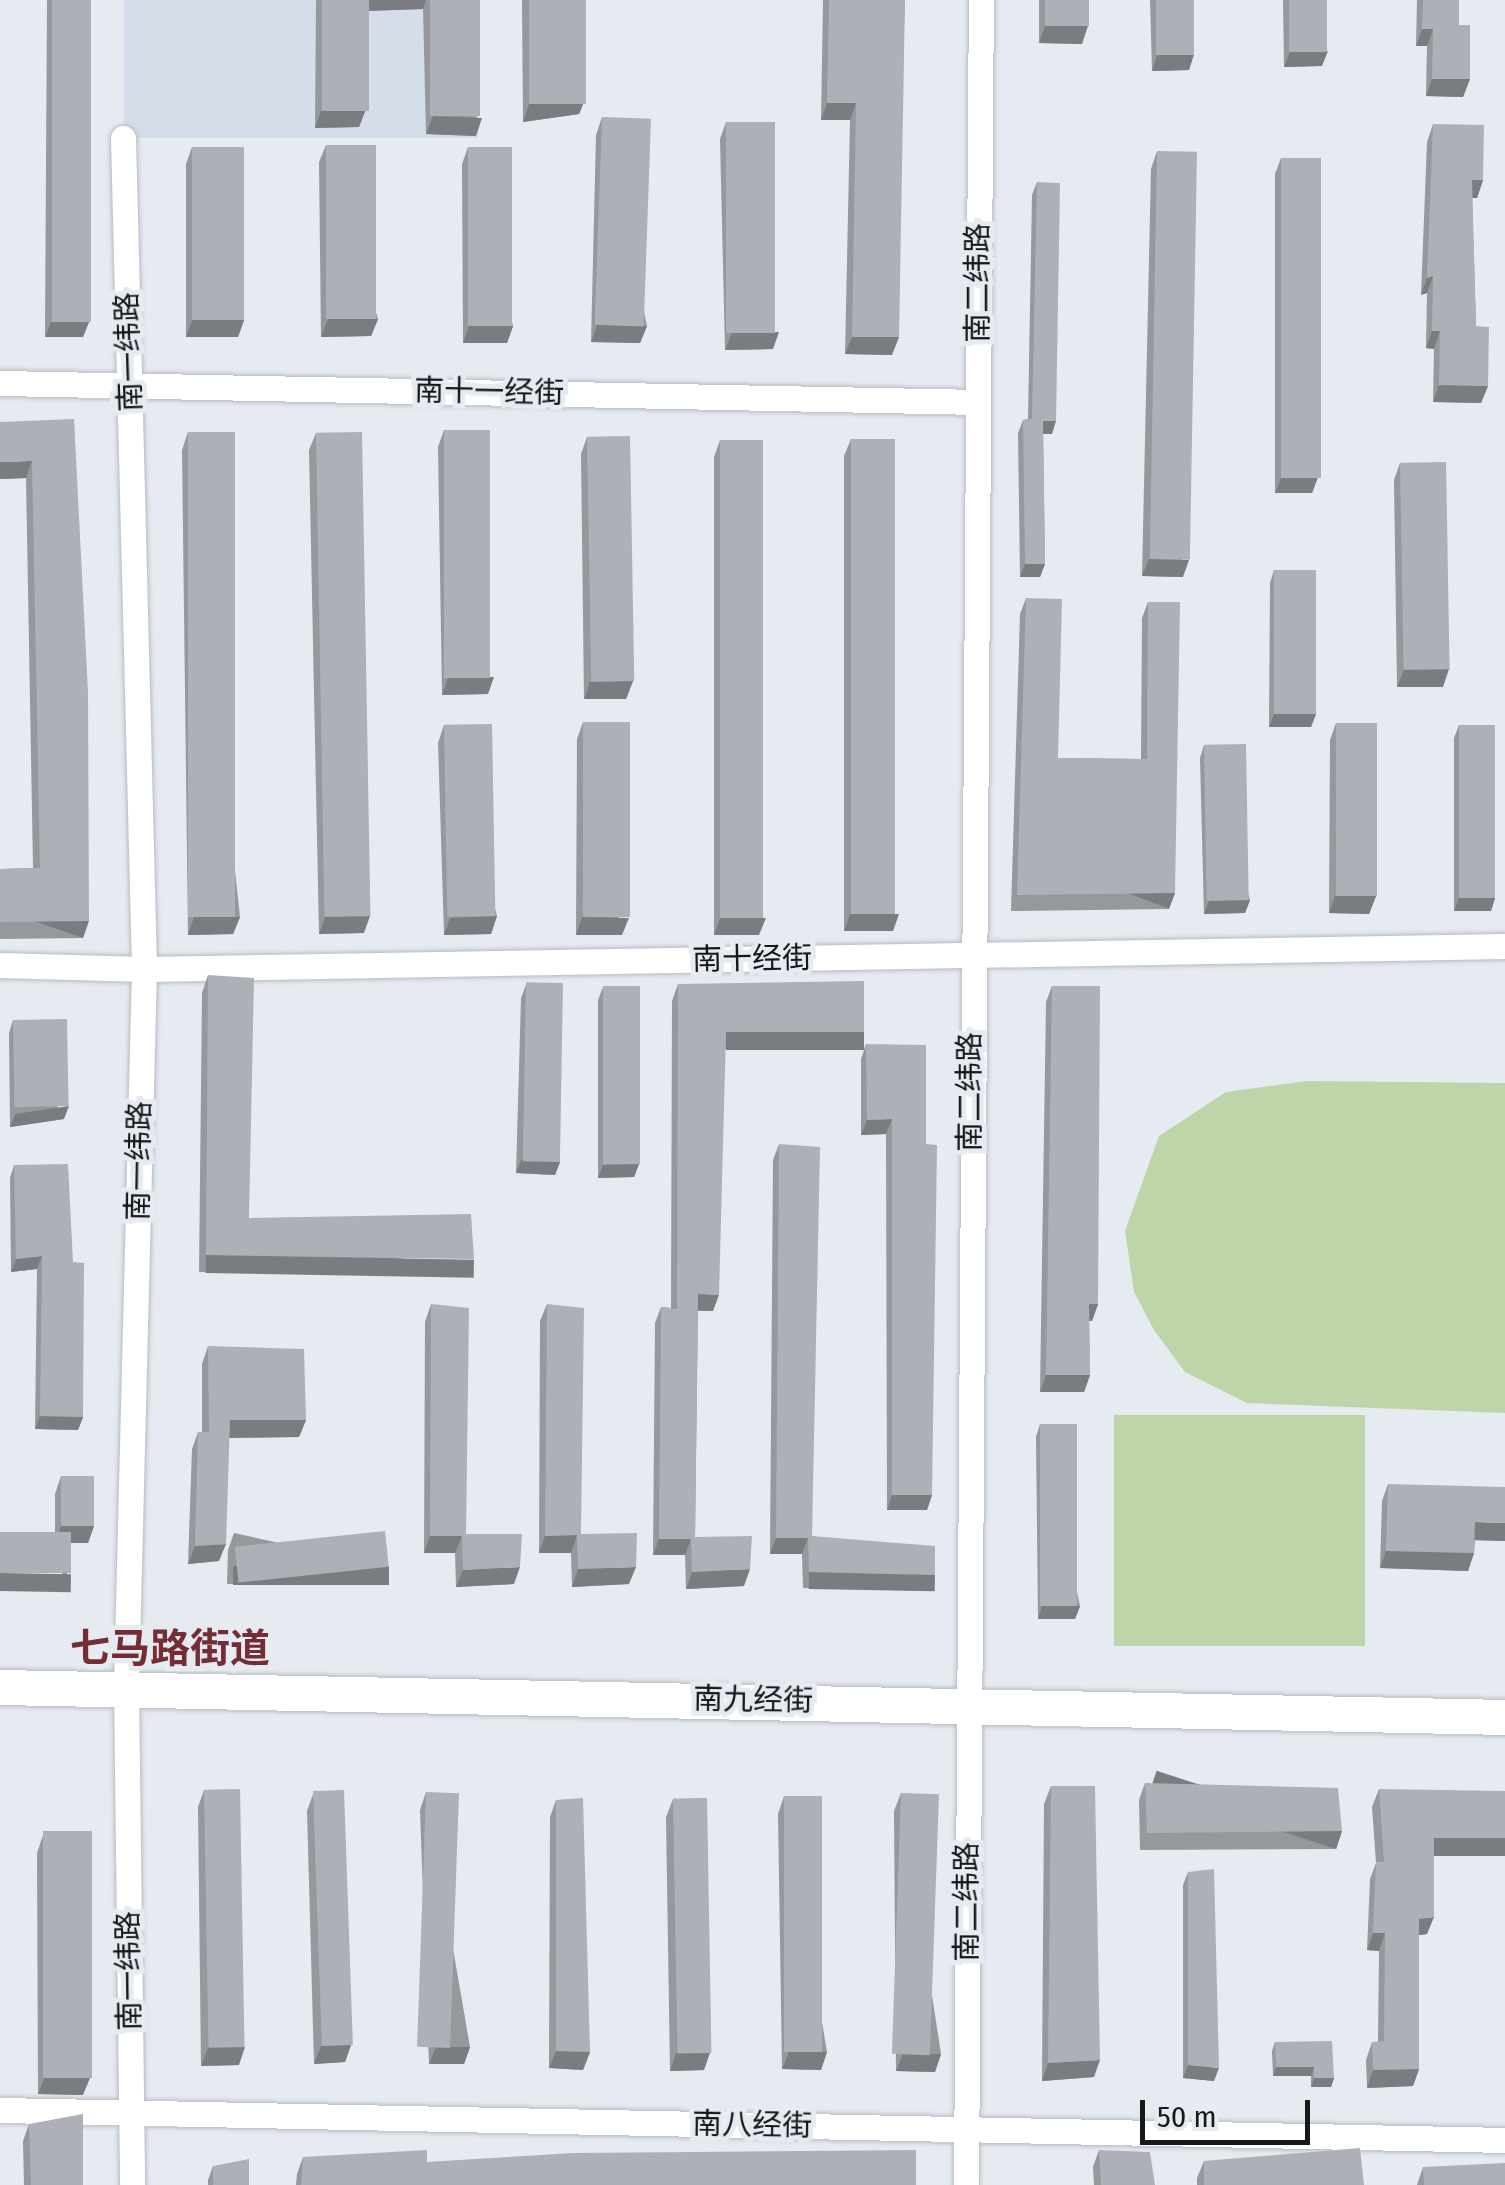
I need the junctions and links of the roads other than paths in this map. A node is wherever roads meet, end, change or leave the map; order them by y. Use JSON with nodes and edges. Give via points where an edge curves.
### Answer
{"nodes":[{"id":1,"x":980,"y":0,"type":"edge"},
{"id":2,"x":124,"y":138,"type":"dead end"},
{"id":3,"x":0,"y":383,"type":"edge"},
{"id":4,"x":130,"y":384,"type":"junction"},
{"id":5,"x":978,"y":402,"type":"junction"},
{"id":6,"x":1505,"y":946,"type":"edge"},
{"id":7,"x":970,"y":955,"type":"junction"},
{"id":8,"x":0,"y":965,"type":"edge"},
{"id":9,"x":144,"y":969,"type":"junction"},
{"id":10,"x":126,"y":1686,"type":"junction"},
{"id":11,"x":0,"y":1688,"type":"edge"},
{"id":12,"x":968,"y":1704,"type":"junction"},
{"id":13,"x":1505,"y":1717,"type":"edge"},
{"id":14,"x":0,"y":2110,"type":"edge"},
{"id":15,"x":131,"y":2114,"type":"junction"},
{"id":16,"x":966,"y":2129,"type":"junction"},
{"id":17,"x":1505,"y":2140,"type":"edge"},
{"id":18,"x":132,"y":2185,"type":"edge"},
{"id":19,"x":966,"y":2185,"type":"edge"}],
"edges":[{"from":1,"to":5,"type":"street","name":"南二纬路"},
{"from":2,"to":4,"type":"street","name":"南一纬路"},
{"from":3,"to":4,"type":"street","name":"南十一经街"},
{"from":4,"to":5,"type":"street","name":"南十一经街"},
{"from":4,"to":9,"type":"street","name":"南一纬路"},
{"from":5,"to":7,"type":"street","name":"南二纬路"},
{"from":6,"to":7,"type":"street","name":"南十经街"},
{"from":7,"to":9,"type":"street","name":"南十经街"},
{"from":7,"to":12,"type":"street","name":"南二纬路"},
{"from":8,"to":9,"type":"street","name":"南十经街"},
{"from":9,"to":10,"type":"street","name":"南一纬路"},
{"from":10,"to":11,"type":"main road","name":"南九经街"},
{"from":10,"to":12,"type":"main road","name":"南九经街"},
{"from":10,"to":15,"type":"street","name":"南一纬路"},
{"from":12,"to":13,"type":"main road","name":"南九经街"},
{"from":12,"to":16,"type":"street","name":"南二纬路"},
{"from":14,"to":15,"type":"street","name":"南八经街"},
{"from":15,"to":16,"type":"street","name":"南八经街"},
{"from":15,"to":18,"type":"street","name":"南一纬路"},
{"from":16,"to":17,"type":"street","name":"南八经街"},
{"from":16,"to":19,"type":"street","name":"南二纬路"}]}
